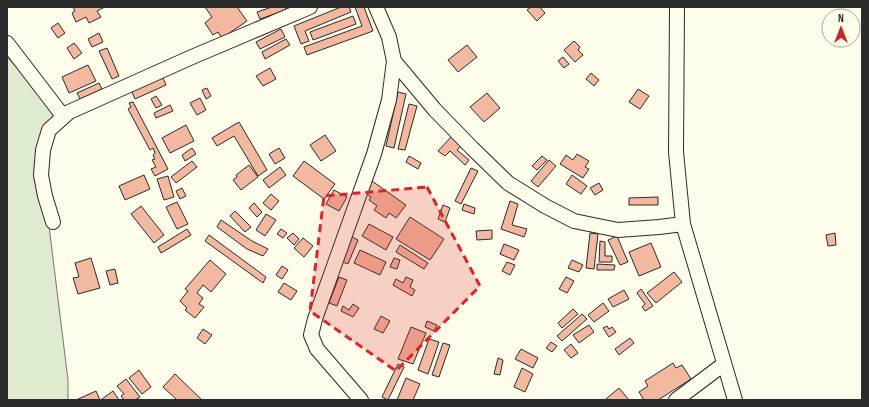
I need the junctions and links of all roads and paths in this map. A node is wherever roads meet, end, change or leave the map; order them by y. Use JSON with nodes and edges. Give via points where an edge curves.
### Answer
{"nodes":[{"id":1,"x":310,"y":7,"type":"edge"},
{"id":2,"x":376,"y":7,"type":"edge"},
{"id":3,"x":677,"y":7,"type":"edge"},
{"id":4,"x":7,"y":44,"type":"edge"},
{"id":5,"x":394,"y":61,"type":"junction"},
{"id":6,"x":63,"y":116,"type":"junction"},
{"id":7,"x":53,"y":222,"type":"dead end"},
{"id":8,"x":683,"y":224,"type":"junction"},
{"id":9,"x":724,"y":364,"type":"junction"},
{"id":10,"x":361,"y":400,"type":"edge"},
{"id":11,"x":676,"y":400,"type":"edge"},
{"id":12,"x":735,"y":400,"type":"edge"}],
"edges":[{"from":1,"to":6,"type":"street"},
{"from":2,"to":5,"type":"street","via":[[389,37]]},
{"from":3,"to":8,"type":"street","via":[[676,152]]},
{"from":4,"to":6,"type":"street"},
{"from":5,"to":8,"type":"street","via":[[435,110],[508,183],[545,206],[574,221],[618,230]]},
{"from":5,"to":10,"type":"street","via":[[389,100],[374,154],[311,335],[318,349]]},
{"from":6,"to":7,"type":"street","via":[[49,130],[43,150],[41,175]]},
{"from":8,"to":9,"type":"street"},
{"from":9,"to":11,"type":"street"},
{"from":9,"to":12,"type":"street"}]}
